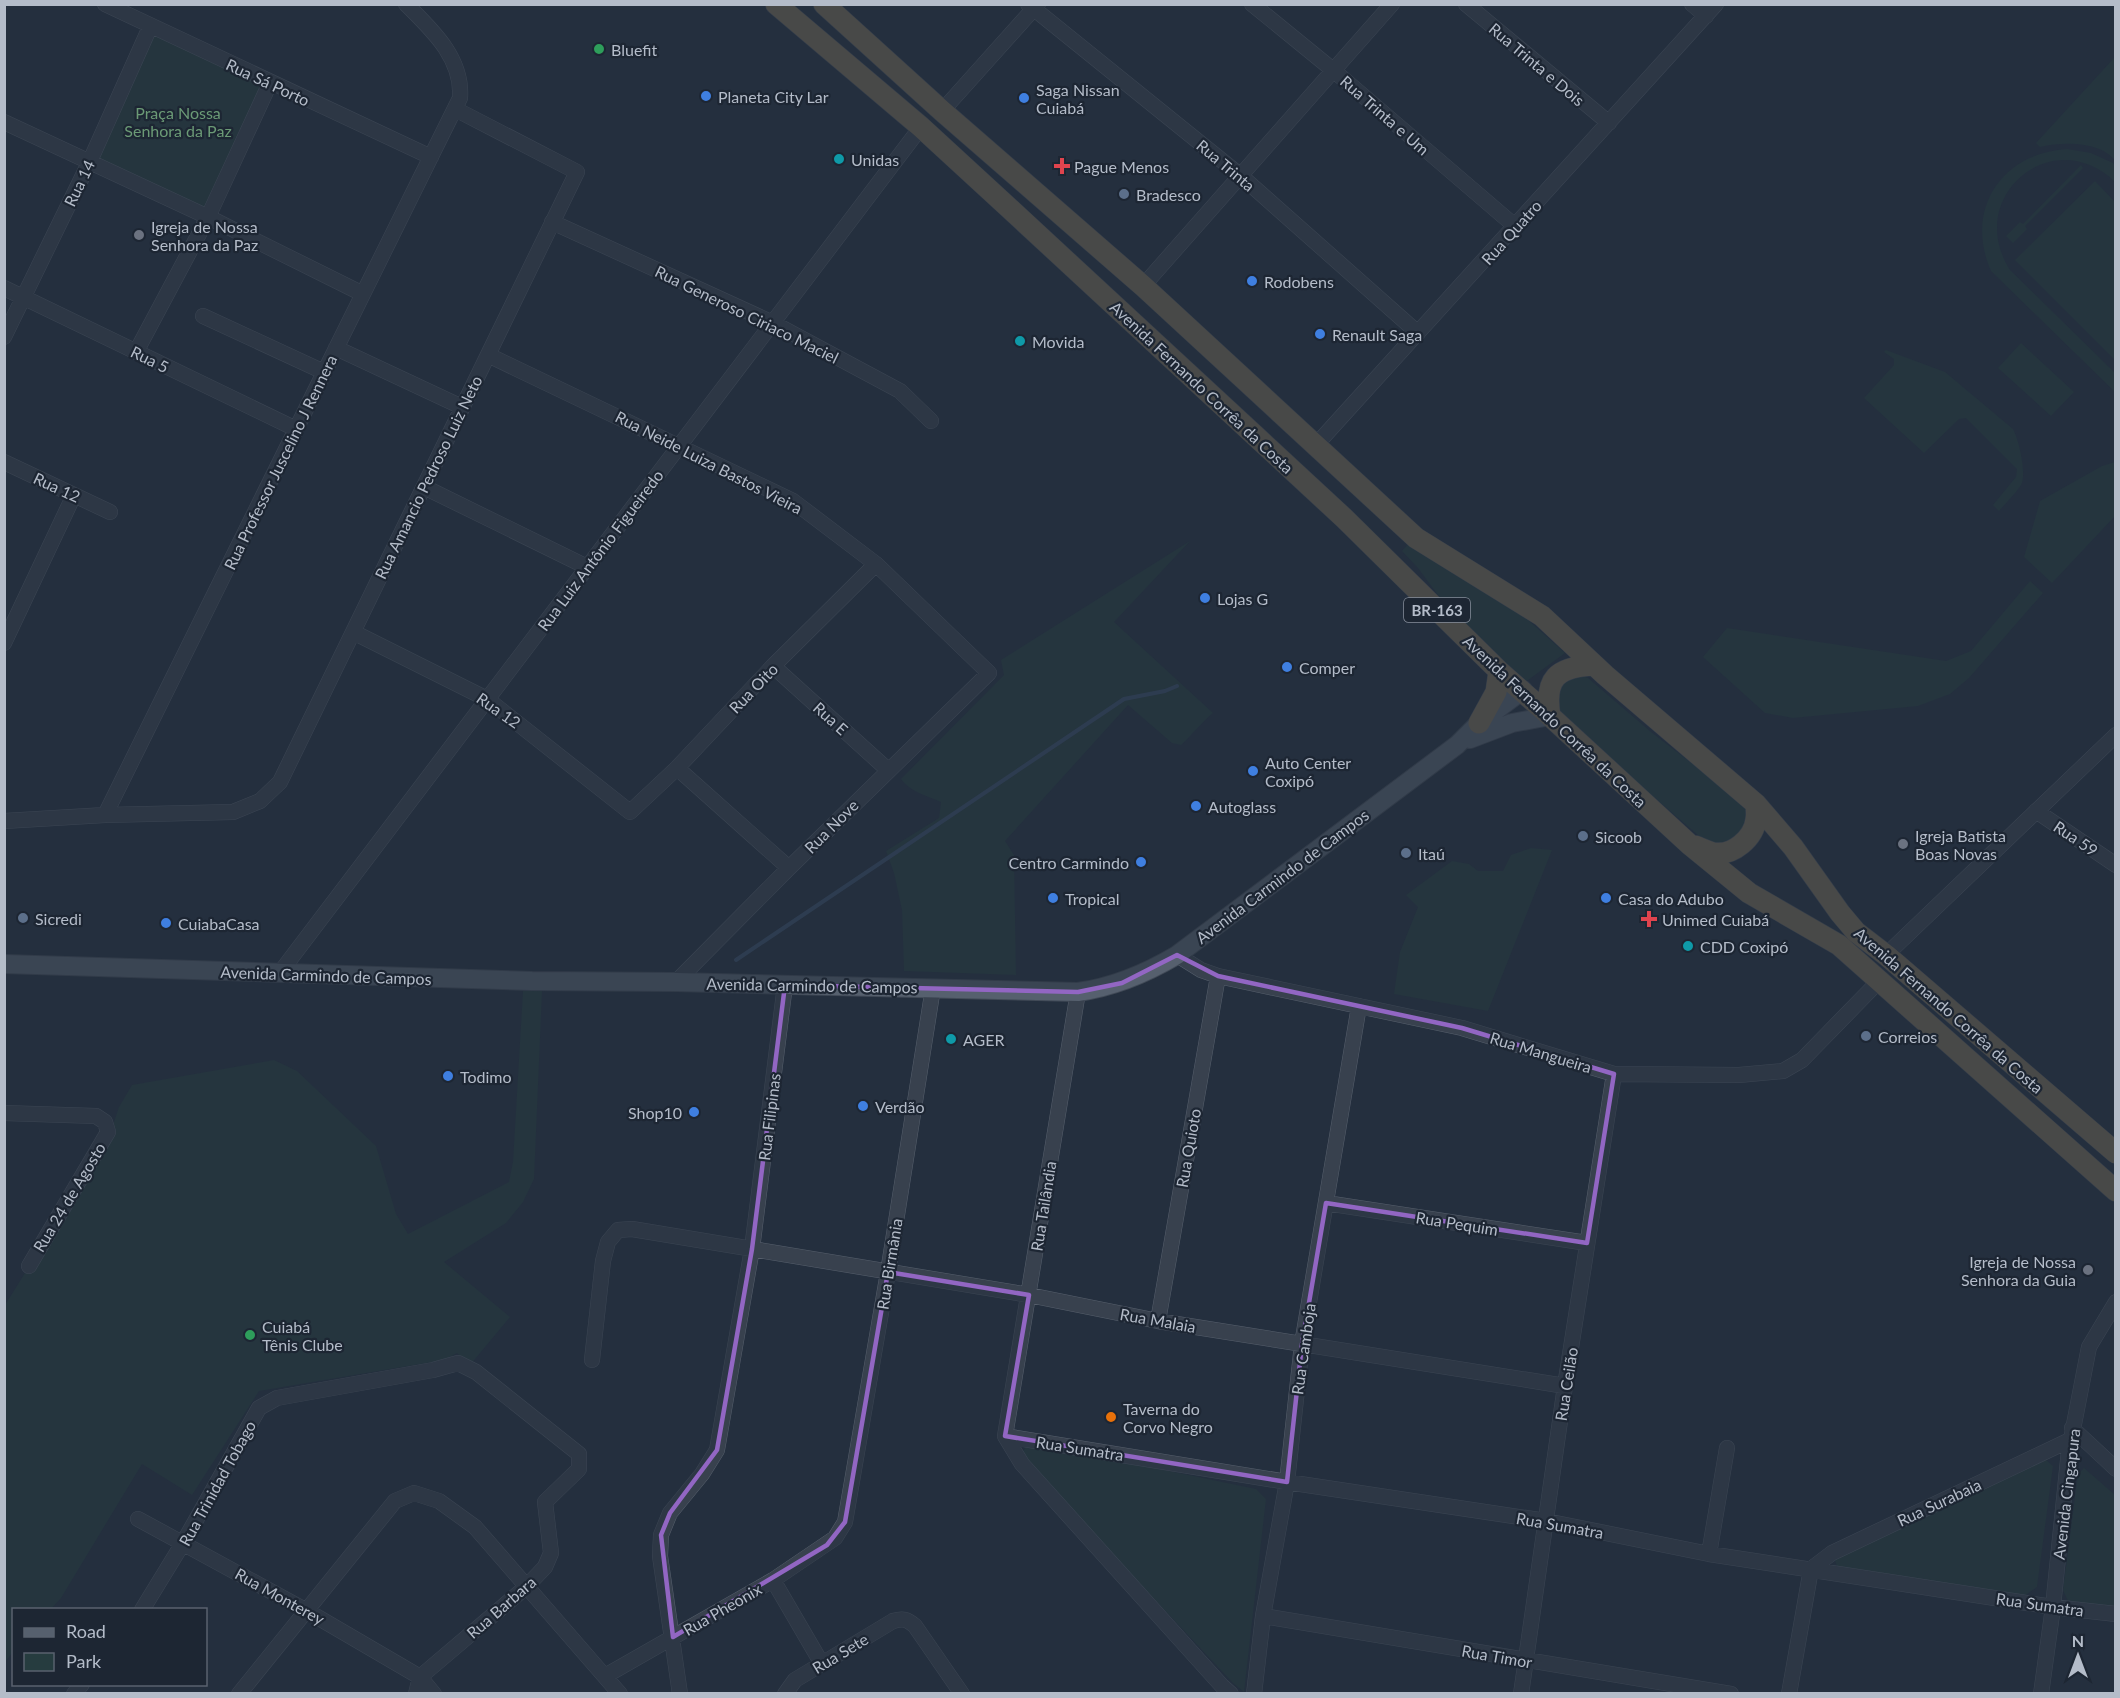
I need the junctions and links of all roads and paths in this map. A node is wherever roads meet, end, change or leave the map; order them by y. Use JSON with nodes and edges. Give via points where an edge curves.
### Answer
{"nodes":[{"id":1,"x":105,"y":4,"type":"edge"},
{"id":2,"x":406,"y":4,"type":"edge"},
{"id":3,"x":776,"y":4,"type":"edge"},
{"id":4,"x":824,"y":4,"type":"edge"},
{"id":5,"x":1252,"y":4,"type":"edge"},
{"id":6,"x":1392,"y":4,"type":"edge"},
{"id":7,"x":1466,"y":4,"type":"edge"},
{"id":8,"x":1692,"y":4,"type":"edge"},
{"id":9,"x":1033,"y":6,"type":"edge"},
{"id":10,"x":1711,"y":10,"type":"edge"},
{"id":11,"x":150,"y":27,"type":"junction"},
{"id":12,"x":1333,"y":70,"type":"junction"},
{"id":13,"x":270,"y":83,"type":"junction"},
{"id":14,"x":455,"y":109,"type":"junction"},
{"id":15,"x":942,"y":111,"type":"junction"},
{"id":16,"x":4,"y":122,"type":"edge"},
{"id":17,"x":1609,"y":123,"type":"junction"},
{"id":18,"x":921,"y":127,"type":"junction"},
{"id":19,"x":431,"y":157,"type":"junction"},
{"id":20,"x":90,"y":161,"type":"junction"},
{"id":21,"x":1241,"y":176,"type":"junction"},
{"id":22,"x":208,"y":217,"type":"junction"},
{"id":23,"x":552,"y":222,"type":"junction"},
{"id":24,"x":1516,"y":227,"type":"junction"},
{"id":25,"x":1143,"y":286,"type":"junction"},
{"id":26,"x":4,"y":288,"type":"edge"},
{"id":27,"x":363,"y":294,"type":"junction"},
{"id":28,"x":23,"y":298,"type":"junction"},
{"id":29,"x":203,"y":316,"type":"dead end"},
{"id":30,"x":773,"y":322,"type":"junction"},
{"id":31,"x":1418,"y":333,"type":"junction"},
{"id":32,"x":4,"y":337,"type":"edge"},
{"id":33,"x":336,"y":348,"type":"junction"},
{"id":34,"x":136,"y":352,"type":"junction"},
{"id":35,"x":488,"y":356,"type":"junction"},
{"id":36,"x":324,"y":372,"type":"junction"},
{"id":37,"x":462,"y":407,"type":"junction"},
{"id":38,"x":931,"y":421,"type":"dead end"},
{"id":39,"x":296,"y":429,"type":"junction"},
{"id":40,"x":680,"y":445,"type":"junction"},
{"id":41,"x":1315,"y":446,"type":"junction"},
{"id":42,"x":4,"y":462,"type":"edge"},
{"id":43,"x":424,"y":487,"type":"junction"},
{"id":44,"x":74,"y":495,"type":"junction"},
{"id":45,"x":110,"y":512,"type":"dead end"},
{"id":46,"x":876,"y":564,"type":"junction"},
{"id":47,"x":587,"y":567,"type":"junction"},
{"id":48,"x":353,"y":632,"type":"junction"},
{"id":49,"x":4,"y":643,"type":"edge"},
{"id":50,"x":1594,"y":665,"type":"junction"},
{"id":51,"x":773,"y":666,"type":"junction"},
{"id":52,"x":1498,"y":671,"type":"junction"},
{"id":53,"x":989,"y":673,"type":"joint"},
{"id":54,"x":1560,"y":673,"type":"junction"},
{"id":55,"x":1522,"y":690,"type":"junction"},
{"id":56,"x":487,"y":699,"type":"junction"},
{"id":57,"x":1550,"y":716,"type":"junction"},
{"id":58,"x":1479,"y":723,"type":"junction"},
{"id":59,"x":2115,"y":735,"type":"edge"},
{"id":60,"x":1457,"y":745,"type":"junction"},
{"id":61,"x":677,"y":768,"type":"junction"},
{"id":62,"x":888,"y":770,"type":"junction"},
{"id":63,"x":1756,"y":804,"type":"junction"},
{"id":64,"x":2036,"y":811,"type":"junction"},
{"id":65,"x":630,"y":812,"type":"joint"},
{"id":66,"x":105,"y":815,"type":"junction"},
{"id":67,"x":4,"y":821,"type":"edge"},
{"id":68,"x":1689,"y":844,"type":"junction"},
{"id":69,"x":2115,"y":865,"type":"edge"},
{"id":70,"x":789,"y":868,"type":"junction"},
{"id":71,"x":1177,"y":955,"type":"junction"},
{"id":72,"x":1886,"y":955,"type":"junction"},
{"id":73,"x":4,"y":964,"type":"edge"},
{"id":74,"x":279,"y":974,"type":"junction"},
{"id":75,"x":1218,"y":976,"type":"junction"},
{"id":76,"x":1880,"y":980,"type":"junction"},
{"id":77,"x":676,"y":982,"type":"junction"},
{"id":78,"x":785,"y":985,"type":"junction"},
{"id":79,"x":933,"y":988,"type":"junction"},
{"id":80,"x":1078,"y":992,"type":"junction"},
{"id":81,"x":1359,"y":1006,"type":"junction"},
{"id":82,"x":1614,"y":1074,"type":"junction"},
{"id":83,"x":4,"y":1113,"type":"edge"},
{"id":84,"x":2115,"y":1153,"type":"edge"},
{"id":85,"x":2115,"y":1191,"type":"edge"},
{"id":86,"x":1326,"y":1203,"type":"junction"},
{"id":87,"x":1587,"y":1243,"type":"junction"},
{"id":88,"x":752,"y":1250,"type":"junction"},
{"id":89,"x":29,"y":1266,"type":"dead end"},
{"id":90,"x":888,"y":1272,"type":"junction"},
{"id":91,"x":1029,"y":1294,"type":"junction"},
{"id":92,"x":2115,"y":1302,"type":"edge"},
{"id":93,"x":1158,"y":1321,"type":"junction"},
{"id":94,"x":1302,"y":1344,"type":"junction"},
{"id":95,"x":592,"y":1360,"type":"dead end"},
{"id":96,"x":458,"y":1363,"type":"joint"},
{"id":97,"x":1565,"y":1386,"type":"junction"},
{"id":98,"x":2071,"y":1434,"type":"junction"},
{"id":99,"x":1005,"y":1436,"type":"junction"},
{"id":100,"x":1727,"y":1448,"type":"dead end"},
{"id":101,"x":2115,"y":1469,"type":"edge"},
{"id":102,"x":1287,"y":1482,"type":"junction"},
{"id":103,"x":138,"y":1519,"type":"dead end"},
{"id":104,"x":1546,"y":1521,"type":"junction"},
{"id":105,"x":836,"y":1538,"type":"joint"},
{"id":106,"x":183,"y":1543,"type":"junction"},
{"id":107,"x":1709,"y":1554,"type":"junction"},
{"id":108,"x":1811,"y":1569,"type":"junction"},
{"id":109,"x":773,"y":1580,"type":"junction"},
{"id":110,"x":526,"y":1587,"type":"junction"},
{"id":111,"x":2053,"y":1607,"type":"junction"},
{"id":112,"x":143,"y":1608,"type":"edge"},
{"id":113,"x":307,"y":1611,"type":"junction"},
{"id":114,"x":2115,"y":1614,"type":"edge"},
{"id":115,"x":1263,"y":1616,"type":"junction"},
{"id":116,"x":673,"y":1637,"type":"junction"},
{"id":117,"x":1526,"y":1661,"type":"junction"},
{"id":118,"x":822,"y":1664,"type":"junction"},
{"id":119,"x":605,"y":1676,"type":"junction"},
{"id":120,"x":420,"y":1677,"type":"junction"},
{"id":121,"x":239,"y":1694,"type":"edge"},
{"id":122,"x":416,"y":1694,"type":"edge"},
{"id":123,"x":434,"y":1694,"type":"edge"},
{"id":124,"x":620,"y":1694,"type":"edge"},
{"id":125,"x":680,"y":1694,"type":"edge"},
{"id":126,"x":785,"y":1694,"type":"edge"},
{"id":127,"x":962,"y":1694,"type":"edge"},
{"id":128,"x":1230,"y":1694,"type":"edge"},
{"id":129,"x":1254,"y":1694,"type":"edge"},
{"id":130,"x":1521,"y":1694,"type":"edge"},
{"id":131,"x":1731,"y":1694,"type":"edge"},
{"id":132,"x":1789,"y":1694,"type":"edge"},
{"id":133,"x":2041,"y":1694,"type":"edge"}],
"edges":[{"from":1,"to":11,"type":"street","name":"Rua Sá Porto"},
{"from":2,"to":14,"type":"street","via":[[445,46],[456,67],[460,98]]},
{"from":3,"to":18,"type":"highway","name":"Avenida Fernando Corrêa da Costa","number":"BR-163"},
{"from":4,"to":15,"type":"highway","name":"Avenida Fernando Corrêa da Costa","number":"BR-163"},
{"from":5,"to":12,"type":"street","name":"Rua Trinta e Um"},
{"from":6,"to":12,"type":"street"},
{"from":7,"to":17,"type":"street","name":"Rua Trinta e Dois"},
{"from":8,"to":10,"type":"street"},
{"from":9,"to":15,"type":"street"},
{"from":9,"to":21,"type":"street","name":"Rua Trinta"},
{"from":10,"to":17,"type":"street","name":"Rua Quatro"},
{"from":11,"to":13,"type":"street","name":"Rua Sá Porto"},
{"from":11,"to":20,"type":"street","name":"Rua 14"},
{"from":12,"to":21,"type":"street"},
{"from":12,"to":24,"type":"street","name":"Rua Trinta e Um"},
{"from":13,"to":19,"type":"street","name":"Rua Sá Porto"},
{"from":13,"to":22,"type":"street"},
{"from":14,"to":19,"type":"street","name":"Rua Professor Juscelino J Rennera"},
{"from":14,"to":23,"type":"street","name":"Rua Amancio Pedroso Luiz Neto","via":[[577,172]]},
{"from":15,"to":25,"type":"highway","name":"Avenida Fernando Corrêa da Costa","number":"BR-163"},
{"from":16,"to":20,"type":"street"},
{"from":17,"to":24,"type":"street","name":"Rua Quatro"},
{"from":18,"to":30,"type":"street","name":"Rua Luiz Antônio Figueiredo"},
{"from":18,"to":52,"type":"highway","name":"Avenida Fernando Corrêa da Costa","number":"BR-163","via":[[1344,518]]},
{"from":19,"to":27,"type":"street","name":"Rua Professor Juscelino J Rennera"},
{"from":20,"to":22,"type":"street"},
{"from":20,"to":28,"type":"street","name":"Rua 14"},
{"from":21,"to":25,"type":"street"},
{"from":21,"to":31,"type":"street","name":"Rua Trinta"},
{"from":22,"to":27,"type":"street"},
{"from":22,"to":34,"type":"street"},
{"from":23,"to":30,"type":"street","name":"Rua Generoso Ciriaco Maciel"},
{"from":23,"to":35,"type":"street","name":"Rua Amancio Pedroso Luiz Neto"},
{"from":24,"to":31,"type":"street","name":"Rua Quatro"},
{"from":25,"to":41,"type":"highway","name":"Avenida Fernando Corrêa da Costa","number":"BR-163"},
{"from":26,"to":28,"type":"street","name":"Rua 5"},
{"from":27,"to":33,"type":"street","name":"Rua Professor Juscelino J Rennera"},
{"from":28,"to":32,"type":"street","name":"Rua 14"},
{"from":28,"to":34,"type":"street","name":"Rua 5"},
{"from":29,"to":36,"type":"street"},
{"from":30,"to":38,"type":"street","name":"Rua Generoso Ciriaco Maciel","via":[[900,391]]},
{"from":30,"to":40,"type":"street","name":"Rua Luiz Antônio Figueiredo"},
{"from":31,"to":41,"type":"street","name":"Rua Quatro"},
{"from":33,"to":36,"type":"street","name":"Rua Professor Juscelino J Rennera"},
{"from":33,"to":37,"type":"street"},
{"from":34,"to":39,"type":"street","name":"Rua 5"},
{"from":35,"to":37,"type":"street","name":"Rua Amancio Pedroso Luiz Neto"},
{"from":35,"to":40,"type":"street","name":"Rua Neide Luiza Bastos Vieira"},
{"from":36,"to":39,"type":"street","name":"Rua Professor Juscelino J Rennera"},
{"from":37,"to":43,"type":"street","name":"Rua Amancio Pedroso Luiz Neto"},
{"from":39,"to":66,"type":"street","name":"Rua Professor Juscelino J Rennera"},
{"from":40,"to":46,"type":"street","name":"Rua Neide Luiza Bastos Vieira","via":[[793,501]]},
{"from":40,"to":47,"type":"street","name":"Rua Luiz Antônio Figueiredo"},
{"from":41,"to":50,"type":"highway","name":"Avenida Fernando Corrêa da Costa","number":"BR-163","via":[[1416,538],[1542,616]]},
{"from":42,"to":44,"type":"street","name":"Rua 12"},
{"from":43,"to":47,"type":"street"},
{"from":43,"to":48,"type":"street","name":"Rua Amancio Pedroso Luiz Neto"},
{"from":44,"to":45,"type":"street","name":"Rua 12"},
{"from":44,"to":49,"type":"street"},
{"from":46,"to":51,"type":"street","name":"Rua Oito"},
{"from":46,"to":53,"type":"street","name":"Rua Neide Luiza Bastos Vieira"},
{"from":47,"to":56,"type":"street","name":"Rua Luiz Antônio Figueiredo"},
{"from":48,"to":56,"type":"street","name":"Rua 12"},
{"from":48,"to":66,"type":"street","name":"Rua Amancio Pedroso Luiz Neto","via":[[280,782],[260,801],[233,812]]},
{"from":50,"to":54,"type":"highway","via":[[1576,666]]},
{"from":50,"to":63,"type":"highway","name":"Avenida Fernando Corrêa da Costa","number":"BR-163"},
{"from":51,"to":61,"type":"street","name":"Rua Oito"},
{"from":51,"to":62,"type":"street","name":"Rua E"},
{"from":52,"to":55,"type":"highway","name":"Avenida Fernando Corrêa da Costa","number":"BR-163"},
{"from":52,"to":58,"type":"highway","via":[[1496,692]]},
{"from":53,"to":62,"type":"street","name":"Rua Nove"},
{"from":54,"to":55,"type":"highway"},
{"from":54,"to":57,"type":"highway","via":[[1547,698]]},
{"from":55,"to":57,"type":"highway","name":"Avenida Fernando Corrêa da Costa","number":"BR-163"},
{"from":55,"to":58,"type":"main road","name":"Avenida Carmindo de Campos"},
{"from":56,"to":65,"type":"street","name":"Rua 12"},
{"from":56,"to":74,"type":"street","name":"Rua Luiz Antônio Figueiredo"},
{"from":57,"to":60,"type":"main road","via":[[1512,723]]},
{"from":57,"to":68,"type":"highway","name":"Avenida Fernando Corrêa da Costa","number":"BR-163"},
{"from":58,"to":60,"type":"main road","name":"Avenida Carmindo de Campos"},
{"from":59,"to":64,"type":"street"},
{"from":60,"to":71,"type":"main road","name":"Avenida Carmindo de Campos"},
{"from":61,"to":65,"type":"street","name":"Rua Oito"},
{"from":61,"to":70,"type":"street"},
{"from":62,"to":70,"type":"street","name":"Rua Nove"},
{"from":63,"to":68,"type":"highway","via":[[1753,829],[1744,843],[1727,852],[1714,853]]},
{"from":63,"to":72,"type":"highway","name":"Avenida Fernando Corrêa da Costa","number":"BR-163","via":[[1856,932]]},
{"from":64,"to":69,"type":"street","name":"Rua 59"},
{"from":64,"to":72,"type":"street"},
{"from":66,"to":67,"type":"street"},
{"from":68,"to":76,"type":"highway","name":"Avenida Fernando Corrêa da Costa","number":"BR-163","via":[[1749,893],[1839,945]]},
{"from":70,"to":77,"type":"street","name":"Rua Nove"},
{"from":71,"to":75,"type":"street","name":"Rua Mangueira"},
{"from":71,"to":80,"type":"main road","name":"Avenida Carmindo de Campos","via":[[1122,983]]},
{"from":72,"to":84,"type":"highway","name":"Avenida Fernando Corrêa da Costa","number":"BR-163"},
{"from":73,"to":74,"type":"main road","name":"Avenida Carmindo de Campos"},
{"from":74,"to":77,"type":"main road","name":"Avenida Carmindo de Campos"},
{"from":75,"to":81,"type":"street","name":"Rua Mangueira"},
{"from":75,"to":93,"type":"street","name":"Rua Quioto"},
{"from":76,"to":82,"type":"street","name":"Rua Mangueira","via":[[1802,1060],[1783,1071],[1740,1075]]},
{"from":76,"to":85,"type":"highway","name":"Avenida Fernando Corrêa da Costa","number":"BR-163"},
{"from":77,"to":78,"type":"main road","name":"Avenida Carmindo de Campos"},
{"from":78,"to":79,"type":"main road","name":"Avenida Carmindo de Campos"},
{"from":78,"to":88,"type":"street","name":"Rua Filipinas"},
{"from":79,"to":80,"type":"main road","name":"Avenida Carmindo de Campos"},
{"from":79,"to":90,"type":"street","name":"Rua Birmânia"},
{"from":80,"to":91,"type":"street","name":"Rua Tailândia"},
{"from":81,"to":82,"type":"street","name":"Rua Mangueira","via":[[1462,1028]]},
{"from":81,"to":86,"type":"street","name":"Rua Camboja"},
{"from":82,"to":87,"type":"street","name":"Rua Ceilão"},
{"from":83,"to":89,"type":"street","name":"Rua 24 de Agosto","via":[[96,1116],[105,1122],[108,1132]]},
{"from":86,"to":87,"type":"street","name":"Rua Pequim"},
{"from":86,"to":94,"type":"street","name":"Rua Camboja"},
{"from":87,"to":97,"type":"street","name":"Rua Ceilão"},
{"from":88,"to":90,"type":"street","name":"Rua Malaia"},
{"from":88,"to":95,"type":"street","name":"Rua Malaia","via":[[632,1229],[618,1230],[608,1242],[603,1261]]},
{"from":88,"to":116,"type":"street","name":"Rua Filipinas","via":[[717,1450],[670,1513],[661,1535],[660,1556]]},
{"from":90,"to":91,"type":"street","name":"Rua Malaia"},
{"from":90,"to":105,"type":"street","name":"Rua Birmânia","via":[[845,1522]]},
{"from":91,"to":93,"type":"street","name":"Rua Malaia"},
{"from":91,"to":99,"type":"street","name":"Rua Tailândia"},
{"from":92,"to":98,"type":"street","name":"Avenida Cingapura","via":[[2089,1347]]},
{"from":93,"to":94,"type":"street","name":"Rua Malaia"},
{"from":94,"to":97,"type":"street","name":"Rua Malaia"},
{"from":94,"to":102,"type":"street","name":"Rua Camboja"},
{"from":96,"to":106,"type":"street","name":"Rua Trinidad Tobago","via":[[277,1398],[259,1408]]},
{"from":96,"to":110,"type":"street","name":"Rua Barbara","via":[[476,1372],[579,1454],[579,1469],[545,1502],[551,1553],[545,1567]]},
{"from":97,"to":104,"type":"street","name":"Rua Ceilão"},
{"from":98,"to":101,"type":"street"},
{"from":98,"to":108,"type":"street","name":"Rua Surabaia","via":[[1832,1553]]},
{"from":98,"to":111,"type":"street","name":"Avenida Cingapura"},
{"from":99,"to":102,"type":"street","name":"Rua Sumatra"},
{"from":99,"to":128,"type":"street","via":[[1022,1464]]},
{"from":100,"to":107,"type":"street"},
{"from":102,"to":104,"type":"street","name":"Rua Sumatra"},
{"from":102,"to":115,"type":"street","name":"Rua Camboja"},
{"from":103,"to":106,"type":"street","name":"Rua Monterey"},
{"from":104,"to":107,"type":"street","name":"Rua Sumatra"},
{"from":104,"to":117,"type":"street","name":"Rua Ceilão"},
{"from":105,"to":109,"type":"street","name":"Rua Pheonix"},
{"from":106,"to":112,"type":"street","name":"Rua Trinidad Tobago"},
{"from":106,"to":113,"type":"street","name":"Rua Monterey"},
{"from":107,"to":108,"type":"street","name":"Rua Sumatra"},
{"from":108,"to":111,"type":"street","name":"Rua Sumatra"},
{"from":108,"to":132,"type":"street"},
{"from":109,"to":116,"type":"street","name":"Rua Pheonix"},
{"from":109,"to":118,"type":"street"},
{"from":110,"to":113,"type":"street","via":[[475,1527],[439,1501],[414,1493],[395,1501]]},
{"from":110,"to":119,"type":"street"},
{"from":110,"to":120,"type":"street","name":"Rua Barbara"},
{"from":111,"to":114,"type":"street","name":"Rua Sumatra"},
{"from":111,"to":133,"type":"street","name":"Avenida Cingapura"},
{"from":113,"to":120,"type":"street","name":"Rua Monterey"},
{"from":113,"to":121,"type":"street"},
{"from":115,"to":117,"type":"street","name":"Rua Timor"},
{"from":115,"to":129,"type":"street","name":"Rua Camboja"},
{"from":116,"to":119,"type":"street","name":"Rua Pheonix"},
{"from":116,"to":125,"type":"street","name":"Rua Filipinas"},
{"from":117,"to":130,"type":"street","name":"Rua Ceilão"},
{"from":117,"to":131,"type":"street","name":"Rua Timor"},
{"from":118,"to":126,"type":"street","name":"Rua Sete","via":[[795,1680]]},
{"from":118,"to":127,"type":"street","name":"Rua Sete","via":[[901,1618],[915,1626]]},
{"from":119,"to":124,"type":"street"},
{"from":120,"to":122,"type":"street"},
{"from":120,"to":123,"type":"street"}]}
